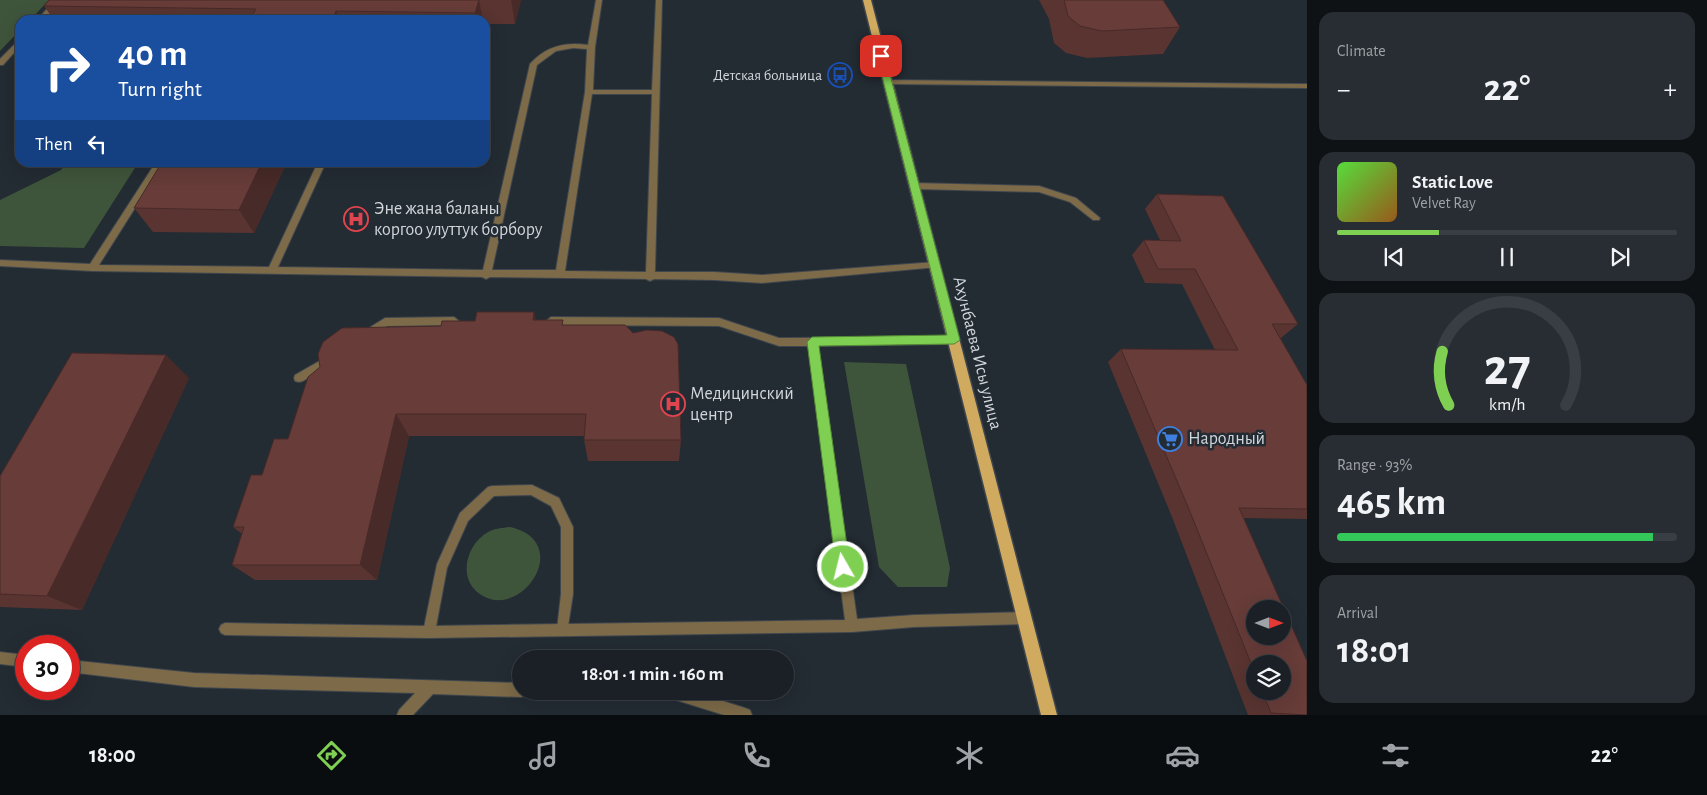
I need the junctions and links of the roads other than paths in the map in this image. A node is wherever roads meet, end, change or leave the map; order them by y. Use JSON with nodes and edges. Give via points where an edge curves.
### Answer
{"nodes":[{"id":1,"x":59,"y":0,"type":"edge"},
{"id":2,"x":599,"y":0,"type":"edge"},
{"id":3,"x":658,"y":0,"type":"edge"},
{"id":4,"x":867,"y":0,"type":"edge"},
{"id":5,"x":45,"y":15,"type":"edge"},
{"id":6,"x":591,"y":47,"type":"junction"},
{"id":7,"x":15,"y":48,"type":"edge"},
{"id":8,"x":0,"y":63,"type":"edge"},
{"id":9,"x":888,"y":82,"type":"junction"},
{"id":10,"x":1307,"y":86,"type":"edge"},
{"id":11,"x":589,"y":92,"type":"junction"},
{"id":12,"x":656,"y":92,"type":"junction"},
{"id":13,"x":157,"y":167,"type":"edge"},
{"id":14,"x":320,"y":167,"type":"edge"},
{"id":15,"x":915,"y":186,"type":"junction"},
{"id":16,"x":1096,"y":218,"type":"dead end"},
{"id":17,"x":0,"y":263,"type":"edge"},
{"id":18,"x":935,"y":265,"type":"junction"},
{"id":19,"x":92,"y":268,"type":"junction"},
{"id":20,"x":272,"y":271,"type":"junction"},
{"id":21,"x":486,"y":275,"type":"junction"},
{"id":22,"x":560,"y":275,"type":"junction"},
{"id":23,"x":650,"y":277,"type":"junction"},
{"id":24,"x":462,"y":321,"type":"edge"},
{"id":25,"x":541,"y":322,"type":"edge"},
{"id":26,"x":362,"y":338,"type":"edge"},
{"id":27,"x":954,"y":340,"type":"junction"},
{"id":28,"x":812,"y":342,"type":"junction"},
{"id":29,"x":338,"y":353,"type":"edge"},
{"id":30,"x":300,"y":378,"type":"dead end"},
{"id":31,"x":1025,"y":618,"type":"junction"},
{"id":32,"x":852,"y":626,"type":"junction"},
{"id":33,"x":224,"y":628,"type":"dead end"},
{"id":34,"x":563,"y":629,"type":"junction"},
{"id":35,"x":429,"y":632,"type":"junction"},
{"id":36,"x":0,"y":658,"type":"edge"},
{"id":37,"x":15,"y":660,"type":"edge"},
{"id":38,"x":80,"y":667,"type":"edge"},
{"id":39,"x":429,"y":688,"type":"junction"},
{"id":40,"x":512,"y":690,"type":"edge"},
{"id":41,"x":698,"y":700,"type":"edge"},
{"id":42,"x":404,"y":715,"type":"edge"},
{"id":43,"x":745,"y":715,"type":"edge"},
{"id":44,"x":1049,"y":715,"type":"edge"}],
"edges":[{"from":1,"to":5,"type":"street"},
{"from":2,"to":6,"type":"street"},
{"from":3,"to":12,"type":"street"},
{"from":4,"to":9,"type":"main road","name":"Ахунбаева Исы улица"},
{"from":6,"to":11,"type":"street"},
{"from":6,"to":21,"type":"street","via":[[550,49],[534,64]]},
{"from":7,"to":8,"type":"street"},
{"from":9,"to":10,"type":"street"},
{"from":9,"to":15,"type":"main road","name":"Ахунбаева Исы улица"},
{"from":11,"to":12,"type":"street"},
{"from":11,"to":22,"type":"street"},
{"from":12,"to":23,"type":"street"},
{"from":13,"to":19,"type":"street"},
{"from":14,"to":20,"type":"street"},
{"from":15,"to":16,"type":"street","via":[[1040,189],[1073,200]]},
{"from":15,"to":18,"type":"main road","name":"Ахунбаева Исы улица"},
{"from":17,"to":19,"type":"street"},
{"from":18,"to":23,"type":"street","via":[[762,278]]},
{"from":18,"to":27,"type":"main road","name":"Ахунбаева Исы улица"},
{"from":19,"to":20,"type":"street"},
{"from":20,"to":21,"type":"street"},
{"from":21,"to":22,"type":"street"},
{"from":22,"to":23,"type":"street"},
{"from":24,"to":26,"type":"street","via":[[385,322]]},
{"from":25,"to":28,"type":"street","via":[[719,322],[779,342]]},
{"from":27,"to":28,"type":"street"},
{"from":27,"to":31,"type":"main road","name":"Ахунбаева Исы улица"},
{"from":28,"to":32,"type":"street"},
{"from":29,"to":30,"type":"street"},
{"from":31,"to":32,"type":"street"},
{"from":31,"to":44,"type":"main road","name":"Ахунбаева Исы улица"},
{"from":32,"to":34,"type":"street"},
{"from":33,"to":35,"type":"street"},
{"from":34,"to":35,"type":"street"},
{"from":34,"to":35,"type":"street","via":[[567,594],[567,526],[555,502],[532,490],[492,491],[464,517],[441,568]]},
{"from":36,"to":37,"type":"street"},
{"from":38,"to":39,"type":"street","via":[[194,680]]},
{"from":39,"to":40,"type":"street"},
{"from":39,"to":42,"type":"street"},
{"from":41,"to":43,"type":"street"}]}
